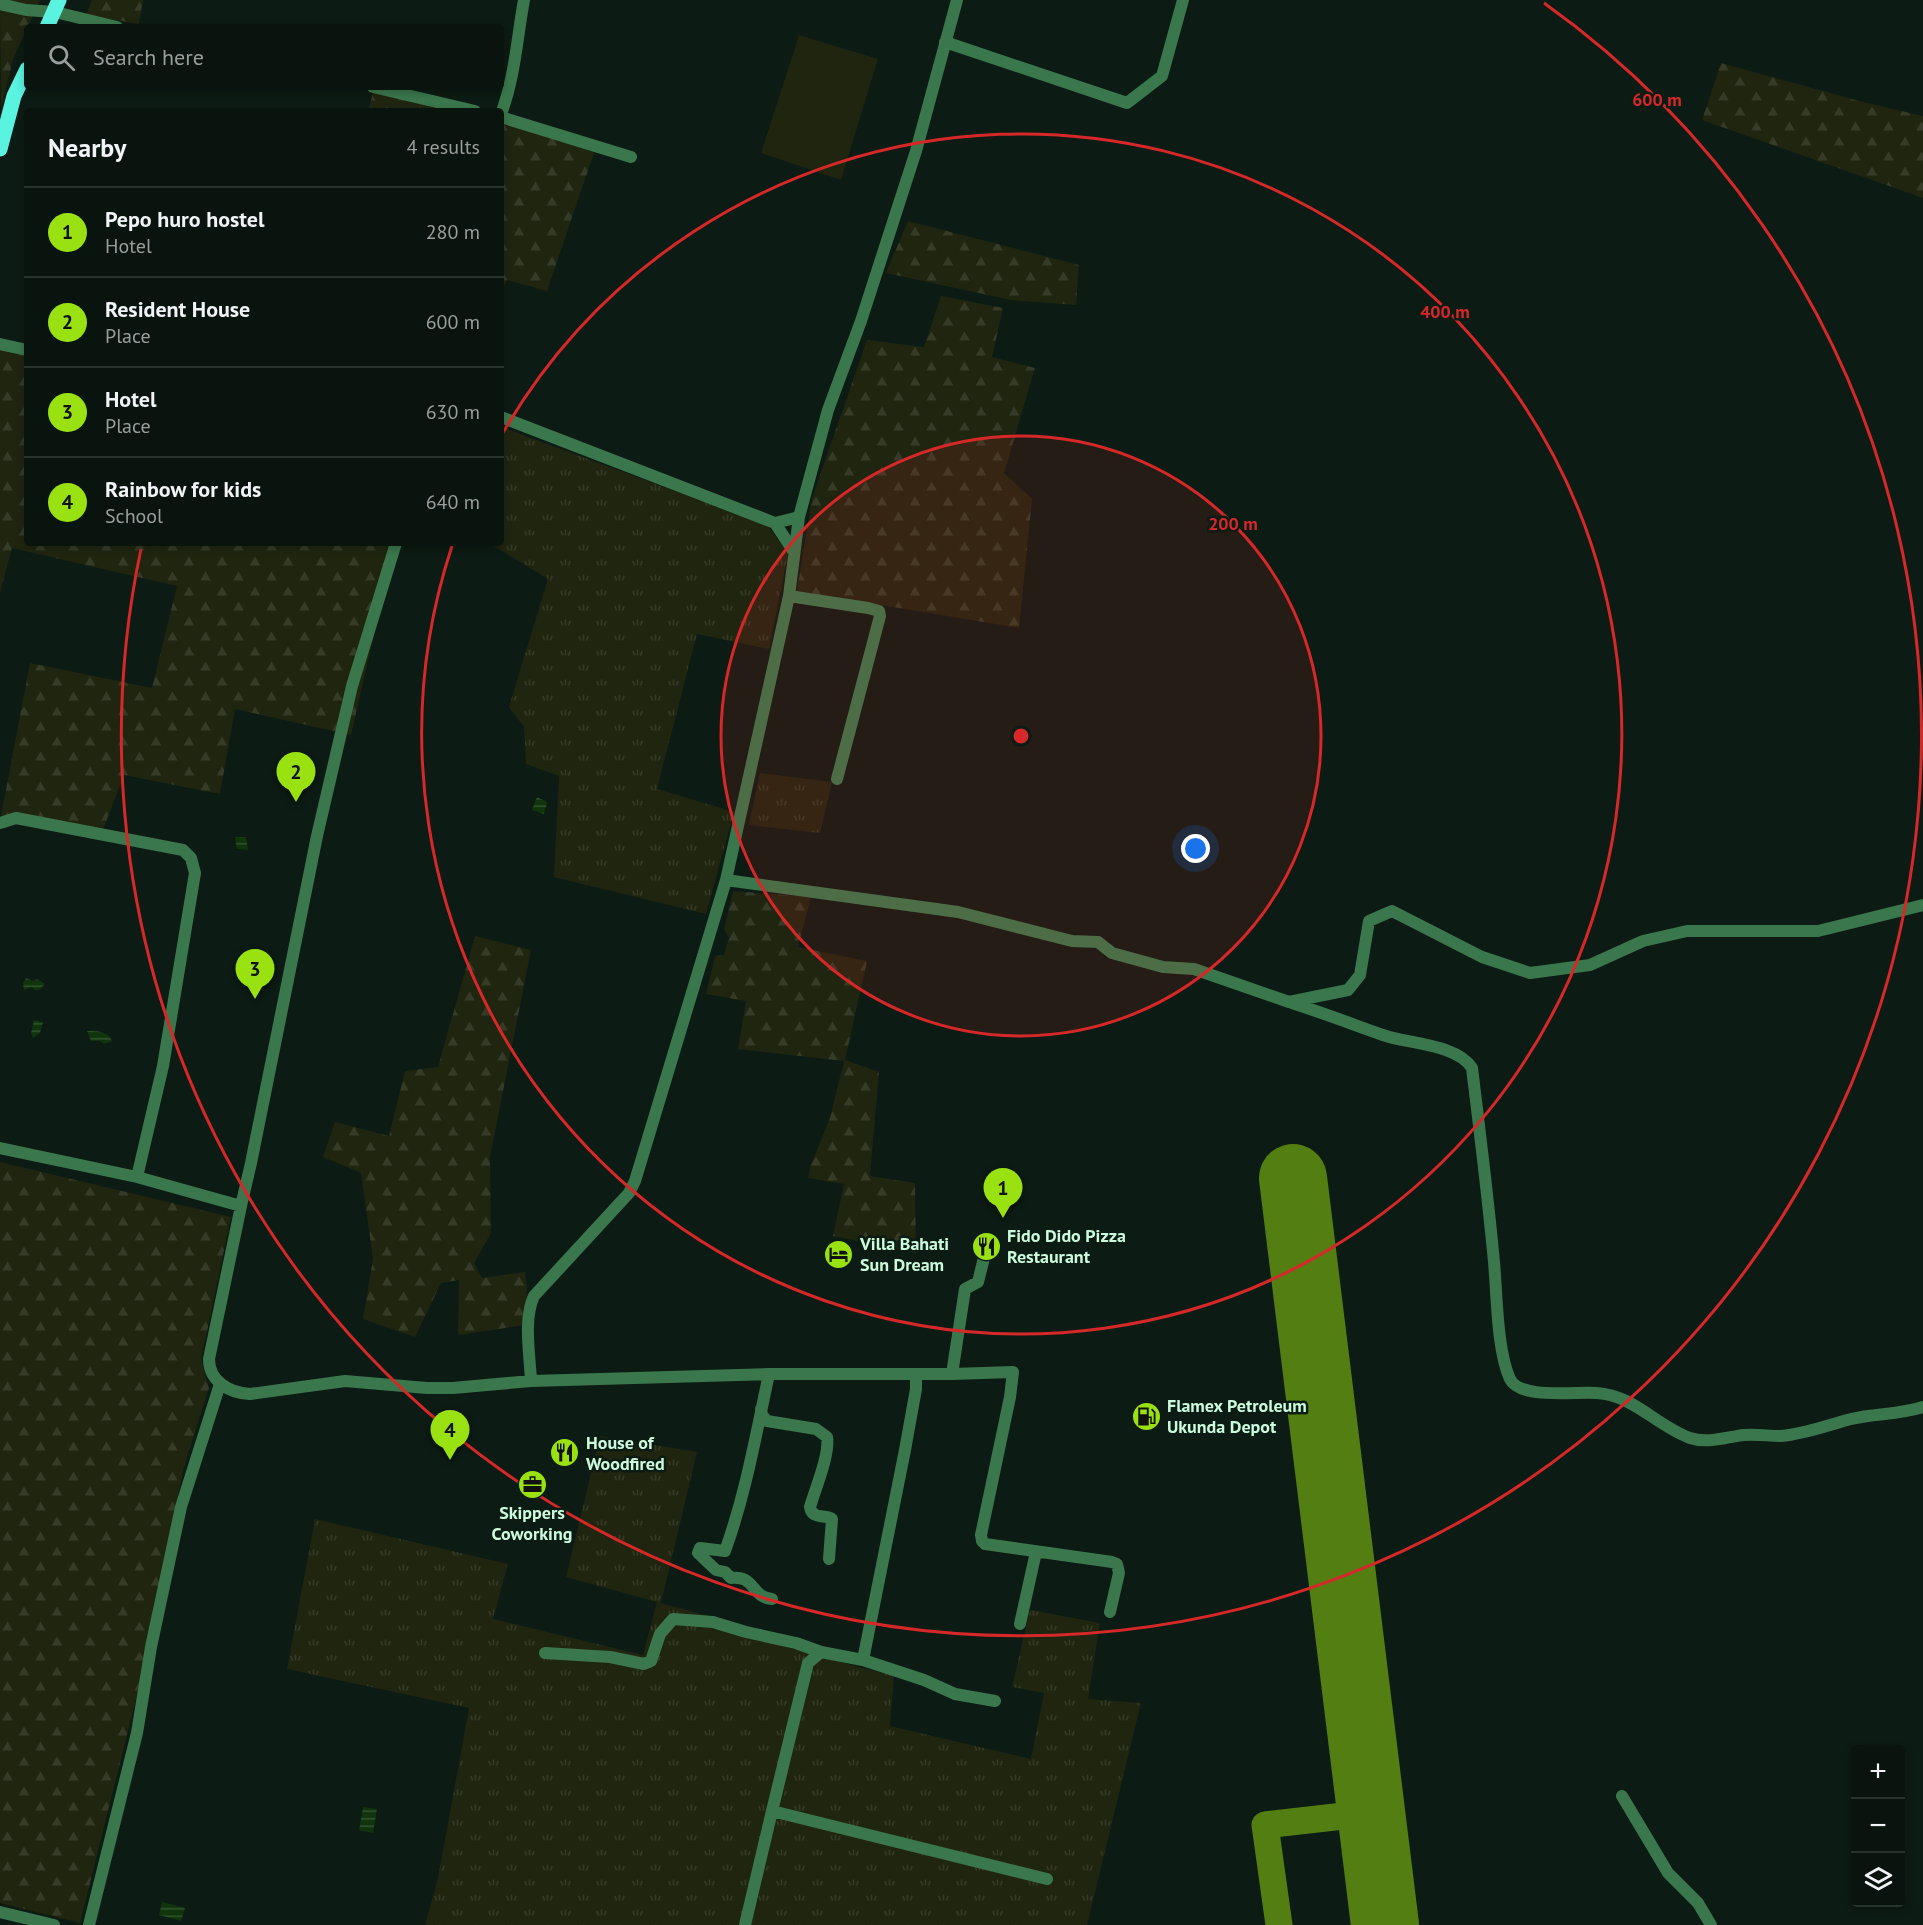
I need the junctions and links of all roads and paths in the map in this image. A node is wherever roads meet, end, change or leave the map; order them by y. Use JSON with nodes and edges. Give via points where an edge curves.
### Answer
{"nodes":[{"id":1,"x":524,"y":0,"type":"edge"},
{"id":2,"x":957,"y":0,"type":"edge"},
{"id":3,"x":1183,"y":0,"type":"edge"},
{"id":4,"x":0,"y":4,"type":"edge"},
{"id":5,"x":57,"y":6,"type":"edge"},
{"id":6,"x":48,"y":24,"type":"edge"},
{"id":7,"x":108,"y":24,"type":"edge"},
{"id":8,"x":945,"y":42,"type":"junction"},
{"id":9,"x":24,"y":75,"type":"edge"},
{"id":10,"x":386,"y":90,"type":"edge"},
{"id":11,"x":462,"y":108,"type":"edge"},
{"id":12,"x":503,"y":108,"type":"edge"},
{"id":13,"x":504,"y":116,"type":"edge"},
{"id":14,"x":0,"y":149,"type":"edge"},
{"id":15,"x":631,"y":157,"type":"dead end"},
{"id":16,"x":0,"y":345,"type":"edge"},
{"id":17,"x":24,"y":349,"type":"edge"},
{"id":18,"x":504,"y":418,"type":"edge"},
{"id":19,"x":799,"y":517,"type":"junction"},
{"id":20,"x":775,"y":522,"type":"junction"},
{"id":21,"x":395,"y":546,"type":"edge"},
{"id":22,"x":794,"y":552,"type":"junction"},
{"id":23,"x":789,"y":596,"type":"junction"},
{"id":24,"x":837,"y":779,"type":"dead end"},
{"id":25,"x":0,"y":823,"type":"edge"},
{"id":26,"x":726,"y":880,"type":"junction"},
{"id":27,"x":1923,"y":905,"type":"edge"},
{"id":28,"x":1289,"y":1002,"type":"junction"},
{"id":29,"x":0,"y":1148,"type":"edge"},
{"id":30,"x":137,"y":1177,"type":"junction"},
{"id":31,"x":241,"y":1206,"type":"junction"},
{"id":32,"x":985,"y":1254,"type":"dead end"},
{"id":33,"x":769,"y":1374,"type":"junction"},
{"id":34,"x":952,"y":1374,"type":"junction"},
{"id":35,"x":916,"y":1375,"type":"junction"},
{"id":36,"x":531,"y":1382,"type":"junction"},
{"id":37,"x":220,"y":1384,"type":"junction"},
{"id":38,"x":1923,"y":1407,"type":"edge"},
{"id":39,"x":761,"y":1409,"type":"junction"},
{"id":40,"x":1036,"y":1552,"type":"junction"},
{"id":41,"x":829,"y":1559,"type":"dead end"},
{"id":42,"x":772,"y":1599,"type":"dead end"},
{"id":43,"x":1110,"y":1612,"type":"dead end"},
{"id":44,"x":1020,"y":1624,"type":"dead end"},
{"id":45,"x":821,"y":1652,"type":"junction"},
{"id":46,"x":545,"y":1653,"type":"dead end"},
{"id":47,"x":863,"y":1660,"type":"junction"},
{"id":48,"x":995,"y":1701,"type":"dead end"},
{"id":49,"x":1622,"y":1796,"type":"dead end"},
{"id":50,"x":772,"y":1811,"type":"junction"},
{"id":51,"x":1047,"y":1879,"type":"dead end"},
{"id":52,"x":0,"y":1912,"type":"edge"},
{"id":53,"x":54,"y":1925,"type":"edge"},
{"id":54,"x":89,"y":1925,"type":"edge"},
{"id":55,"x":745,"y":1925,"type":"edge"},
{"id":56,"x":1711,"y":1925,"type":"edge"}],
"edges":[{"from":1,"to":12,"type":"street"},
{"from":2,"to":8,"type":"street"},
{"from":3,"to":8,"type":"street","via":[[1162,76],[1127,103]]},
{"from":4,"to":5,"type":"street","via":[[26,10]]},
{"from":5,"to":6,"type":"main road"},
{"from":5,"to":7,"type":"street"},
{"from":8,"to":19,"type":"street","via":[[916,151],[828,410]]},
{"from":9,"to":14,"type":"main road","via":[[14,96]]},
{"from":10,"to":11,"type":"street"},
{"from":13,"to":15,"type":"street"},
{"from":16,"to":17,"type":"street"},
{"from":18,"to":20,"type":"street"},
{"from":19,"to":20,"type":"street"},
{"from":19,"to":22,"type":"street"},
{"from":20,"to":22,"type":"street"},
{"from":21,"to":31,"type":"street","via":[[352,686]]},
{"from":22,"to":23,"type":"street"},
{"from":23,"to":24,"type":"street","via":[[879,611]]},
{"from":23,"to":26,"type":"street"},
{"from":25,"to":30,"type":"street","via":[[16,818],[183,850],[191,858],[195,873],[165,1055]]},
{"from":26,"to":28,"type":"street","via":[[958,912],[1072,941],[1098,942],[1112,953],[1163,967],[1194,969]]},
{"from":26,"to":36,"type":"street","via":[[635,1181],[530,1305]]},
{"from":27,"to":28,"type":"street","via":[[1818,931],[1688,931],[1644,940],[1590,964],[1530,973],[1482,957],[1392,911],[1369,921],[1360,975],[1348,990]]},
{"from":28,"to":38,"type":"street","via":[[1386,1036],[1460,1056],[1472,1068],[1503,1358],[1511,1382],[1524,1390],[1544,1393],[1598,1393],[1623,1398],[1691,1438],[1711,1440],[1794,1434]]},
{"from":29,"to":30,"type":"street"},
{"from":30,"to":31,"type":"street"},
{"from":31,"to":37,"type":"street","via":[[209,1359],[211,1373]]},
{"from":32,"to":34,"type":"street","via":[[978,1282],[965,1288]]},
{"from":33,"to":35,"type":"street"},
{"from":33,"to":36,"type":"street"},
{"from":33,"to":39,"type":"street"},
{"from":34,"to":35,"type":"street"},
{"from":34,"to":40,"type":"street","via":[[1013,1372],[981,1538],[985,1544]]},
{"from":35,"to":47,"type":"street"},
{"from":36,"to":37,"type":"street","via":[[427,1388],[345,1381],[250,1394]]},
{"from":37,"to":54,"type":"street","via":[[181,1507],[136,1733]]},
{"from":39,"to":41,"type":"street","via":[[767,1421],[816,1429],[827,1437],[810,1507],[814,1515],[832,1519]]},
{"from":39,"to":42,"type":"street","via":[[738,1516],[724,1551],[700,1548],[698,1553],[716,1570],[731,1578],[746,1579],[759,1594]]},
{"from":40,"to":43,"type":"street","via":[[1117,1564],[1119,1573]]},
{"from":40,"to":44,"type":"street"},
{"from":45,"to":46,"type":"street","via":[[713,1622],[673,1619],[660,1634],[651,1661],[644,1664],[610,1657]]},
{"from":45,"to":47,"type":"street"},
{"from":45,"to":50,"type":"street","via":[[808,1663]]},
{"from":47,"to":48,"type":"street","via":[[956,1694]]},
{"from":49,"to":56,"type":"street","via":[[1668,1873],[1698,1903]]},
{"from":50,"to":51,"type":"street"},
{"from":50,"to":55,"type":"street"},
{"from":52,"to":53,"type":"street"}]}
